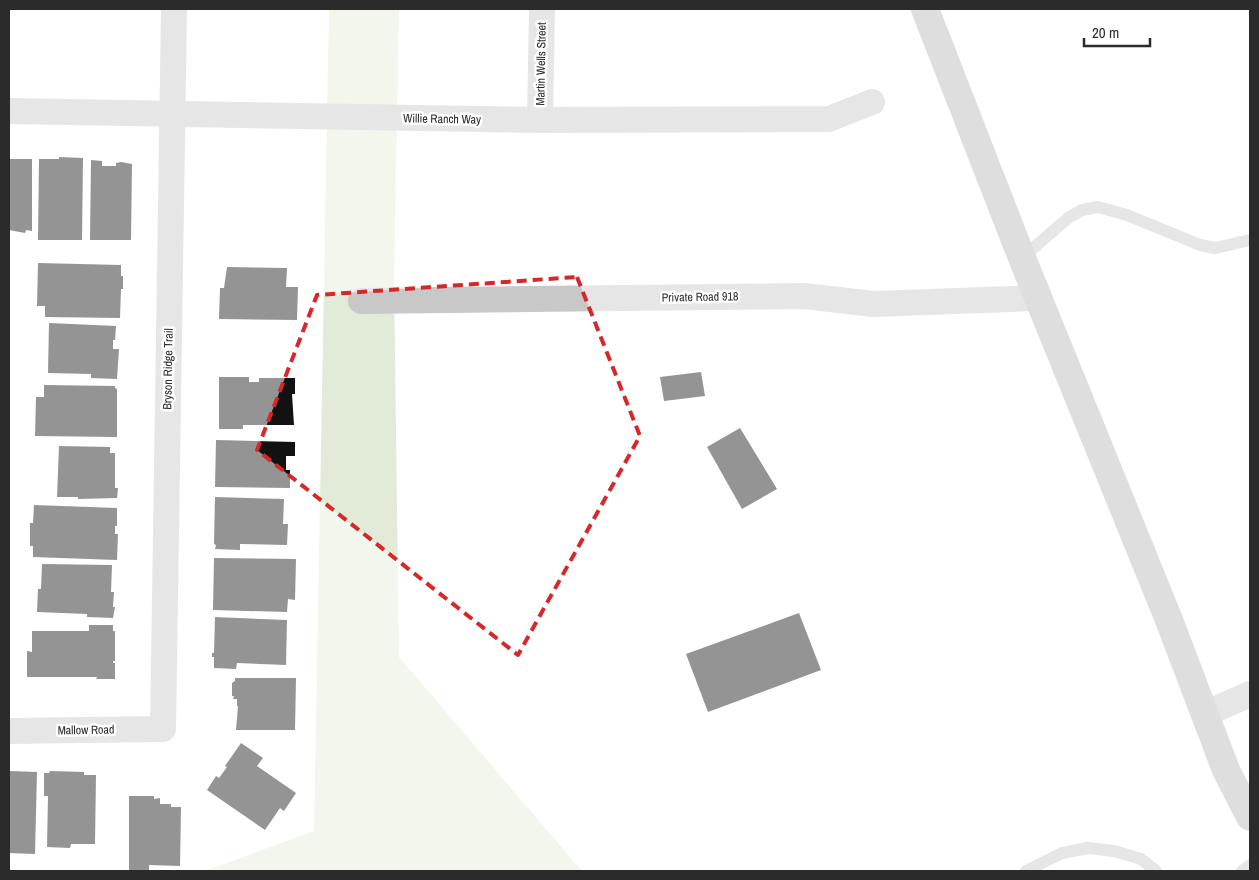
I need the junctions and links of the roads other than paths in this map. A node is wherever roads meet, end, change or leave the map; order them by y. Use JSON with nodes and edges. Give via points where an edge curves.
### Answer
{"nodes":[{"id":1,"x":174,"y":9,"type":"edge"},
{"id":2,"x":542,"y":9,"type":"edge"},
{"id":3,"x":925,"y":9,"type":"edge"},
{"id":4,"x":872,"y":102,"type":"dead end"},
{"id":5,"x":9,"y":111,"type":"edge"},
{"id":6,"x":172,"y":114,"type":"junction"},
{"id":7,"x":540,"y":120,"type":"junction"},
{"id":8,"x":1250,"y":240,"type":"edge"},
{"id":9,"x":1022,"y":258,"type":"junction"},
{"id":10,"x":1038,"y":298,"type":"junction"},
{"id":11,"x":361,"y":301,"type":"dead end"},
{"id":12,"x":1250,"y":694,"type":"edge"},
{"id":13,"x":1206,"y":714,"type":"junction"},
{"id":14,"x":163,"y":729,"type":"joint"},
{"id":15,"x":9,"y":731,"type":"edge"},
{"id":16,"x":1250,"y":817,"type":"edge"},
{"id":17,"x":1250,"y":865,"type":"edge"},
{"id":18,"x":1026,"y":871,"type":"edge"},
{"id":19,"x":1156,"y":871,"type":"edge"},
{"id":20,"x":1242,"y":871,"type":"edge"}],
"edges":[{"from":1,"to":6,"type":"street","name":"Bryson Ridge Trail"},
{"from":2,"to":7,"type":"street","name":"Martin Wells Street"},
{"from":3,"to":9,"type":"street"},
{"from":4,"to":7,"type":"street","name":"Willie Ranch Way","via":[[829,119]]},
{"from":5,"to":6,"type":"street","name":"Willie Ranch Way"},
{"from":6,"to":7,"type":"street","name":"Willie Ranch Way"},
{"from":6,"to":14,"type":"street","name":"Bryson Ridge Trail"},
{"from":8,"to":9,"type":"lane","via":[[1216,248],[1200,245],[1127,215],[1098,207],[1082,210],[1068,218]]},
{"from":9,"to":10,"type":"street"},
{"from":10,"to":11,"type":"street","name":"Private Road 918","via":[[873,304],[804,296]]},
{"from":10,"to":13,"type":"street"},
{"from":12,"to":13,"type":"street"},
{"from":13,"to":16,"type":"street","via":[[1226,770]]},
{"from":14,"to":15,"type":"street","name":"Mallow Road"},
{"from":17,"to":20,"type":"lane"},
{"from":18,"to":19,"type":"lane","via":[[1062,853],[1088,848],[1141,859]]}]}
